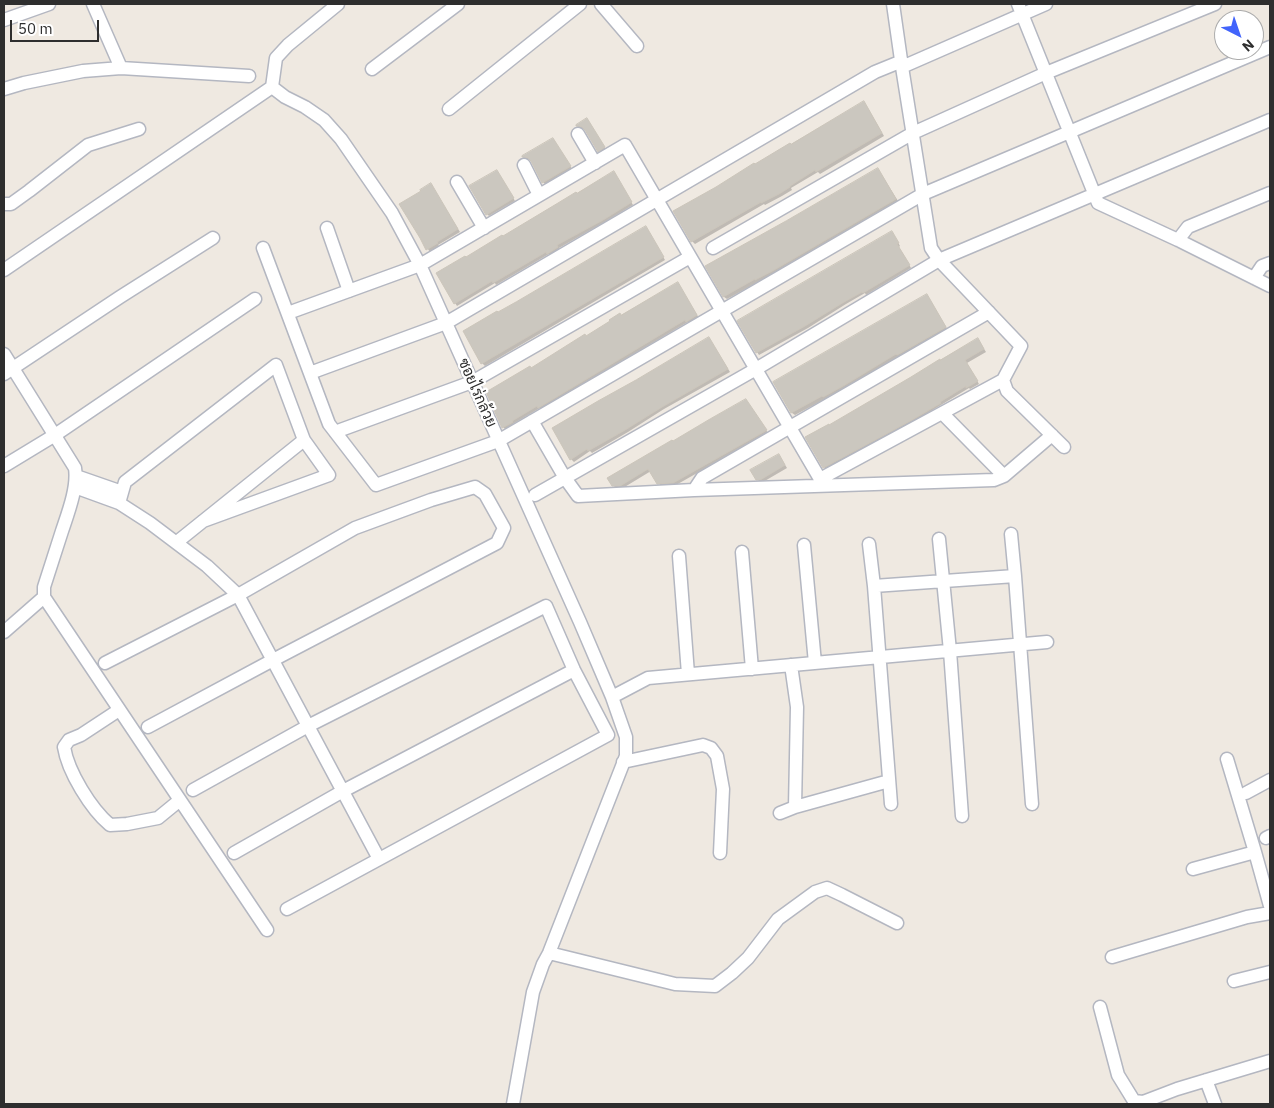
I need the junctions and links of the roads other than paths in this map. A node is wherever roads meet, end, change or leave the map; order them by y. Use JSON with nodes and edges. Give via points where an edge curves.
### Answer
{"nodes":[{"id":1,"x":49,"y":4,"type":"edge"},
{"id":2,"x":93,"y":4,"type":"edge"},
{"id":3,"x":338,"y":4,"type":"edge"},
{"id":4,"x":458,"y":4,"type":"edge"},
{"id":5,"x":580,"y":4,"type":"edge"},
{"id":6,"x":601,"y":4,"type":"edge"},
{"id":7,"x":893,"y":4,"type":"edge"},
{"id":8,"x":1046,"y":4,"type":"edge"},
{"id":9,"x":1216,"y":4,"type":"edge"},
{"id":10,"x":1020,"y":9,"type":"edge"},
{"id":11,"x":4,"y":20,"type":"edge"},
{"id":12,"x":637,"y":46,"type":"dead end"},
{"id":13,"x":1270,"y":47,"type":"edge"},
{"id":14,"x":902,"y":64,"type":"junction"},
{"id":15,"x":121,"y":68,"type":"junction"},
{"id":16,"x":372,"y":69,"type":"dead end"},
{"id":17,"x":1046,"y":73,"type":"junction"},
{"id":18,"x":249,"y":76,"type":"dead end"},
{"id":19,"x":272,"y":87,"type":"junction"},
{"id":20,"x":4,"y":89,"type":"edge"},
{"id":21,"x":449,"y":109,"type":"dead end"},
{"id":22,"x":1270,"y":120,"type":"edge"},
{"id":23,"x":139,"y":130,"type":"dead end"},
{"id":24,"x":1069,"y":132,"type":"junction"},
{"id":25,"x":578,"y":134,"type":"dead end"},
{"id":26,"x":914,"y":134,"type":"junction"},
{"id":27,"x":595,"y":163,"type":"junction"},
{"id":28,"x":524,"y":165,"type":"dead end"},
{"id":29,"x":457,"y":182,"type":"dead end"},
{"id":30,"x":923,"y":194,"type":"junction"},
{"id":31,"x":1094,"y":194,"type":"junction"},
{"id":32,"x":1270,"y":194,"type":"edge"},
{"id":33,"x":539,"y":195,"type":"junction"},
{"id":34,"x":657,"y":200,"type":"junction"},
{"id":35,"x":4,"y":204,"type":"edge"},
{"id":36,"x":327,"y":228,"type":"dead end"},
{"id":37,"x":484,"y":228,"type":"junction"},
{"id":38,"x":213,"y":238,"type":"dead end"},
{"id":39,"x":1178,"y":240,"type":"junction"},
{"id":40,"x":263,"y":248,"type":"dead end"},
{"id":41,"x":713,"y":248,"type":"dead end"},
{"id":42,"x":690,"y":257,"type":"junction"},
{"id":43,"x":939,"y":260,"type":"junction"},
{"id":44,"x":1270,"y":263,"type":"edge"},
{"id":45,"x":420,"y":265,"type":"junction"},
{"id":46,"x":4,"y":270,"type":"edge"},
{"id":47,"x":1254,"y":278,"type":"junction"},
{"id":48,"x":1270,"y":286,"type":"edge"},
{"id":49,"x":349,"y":291,"type":"junction"},
{"id":50,"x":255,"y":299,"type":"dead end"},
{"id":51,"x":722,"y":311,"type":"junction"},
{"id":52,"x":989,"y":312,"type":"junction"},
{"id":53,"x":288,"y":313,"type":"junction"},
{"id":54,"x":446,"y":323,"type":"junction"},
{"id":55,"x":4,"y":354,"type":"edge"},
{"id":56,"x":756,"y":369,"type":"junction"},
{"id":57,"x":8,"y":371,"type":"edge"},
{"id":58,"x":310,"y":373,"type":"junction"},
{"id":59,"x":1003,"y":380,"type":"junction"},
{"id":60,"x":472,"y":382,"type":"junction"},
{"id":61,"x":942,"y":413,"type":"junction"},
{"id":62,"x":532,"y":421,"type":"junction"},
{"id":63,"x":789,"y":427,"type":"junction"},
{"id":64,"x":335,"y":432,"type":"junction"},
{"id":65,"x":55,"y":435,"type":"junction"},
{"id":66,"x":1052,"y":435,"type":"junction"},
{"id":67,"x":304,"y":440,"type":"junction"},
{"id":68,"x":498,"y":441,"type":"junction"},
{"id":69,"x":1064,"y":447,"type":"dead end"},
{"id":70,"x":4,"y":466,"type":"edge"},
{"id":71,"x":1004,"y":476,"type":"junction"},
{"id":72,"x":565,"y":478,"type":"junction"},
{"id":73,"x":76,"y":481,"type":"junction"},
{"id":74,"x":820,"y":482,"type":"junction"},
{"id":75,"x":694,"y":490,"type":"junction"},
{"id":76,"x":535,"y":495,"type":"dead end"},
{"id":77,"x":121,"y":497,"type":"junction"},
{"id":78,"x":203,"y":521,"type":"junction"},
{"id":79,"x":1011,"y":534,"type":"dead end"},
{"id":80,"x":939,"y":539,"type":"dead end"},
{"id":81,"x":177,"y":542,"type":"junction"},
{"id":82,"x":869,"y":544,"type":"dead end"},
{"id":83,"x":804,"y":545,"type":"dead end"},
{"id":84,"x":742,"y":552,"type":"dead end"},
{"id":85,"x":679,"y":556,"type":"dead end"},
{"id":86,"x":1015,"y":576,"type":"junction"},
{"id":87,"x":943,"y":580,"type":"junction"},
{"id":88,"x":874,"y":586,"type":"junction"},
{"id":89,"x":238,"y":595,"type":"junction"},
{"id":90,"x":44,"y":597,"type":"junction"},
{"id":91,"x":4,"y":632,"type":"edge"},
{"id":92,"x":1048,"y":642,"type":"dead end"},
{"id":93,"x":1020,"y":645,"type":"junction"},
{"id":94,"x":950,"y":651,"type":"junction"},
{"id":95,"x":880,"y":657,"type":"junction"},
{"id":96,"x":273,"y":660,"type":"junction"},
{"id":97,"x":105,"y":663,"type":"dead end"},
{"id":98,"x":815,"y":663,"type":"junction"},
{"id":99,"x":791,"y":665,"type":"junction"},
{"id":100,"x":752,"y":669,"type":"junction"},
{"id":101,"x":574,"y":670,"type":"junction"},
{"id":102,"x":688,"y":674,"type":"junction"},
{"id":103,"x":612,"y":697,"type":"junction"},
{"id":104,"x":119,"y":710,"type":"junction"},
{"id":105,"x":308,"y":726,"type":"junction"},
{"id":106,"x":148,"y":727,"type":"dead end"},
{"id":107,"x":1227,"y":760,"type":"dead end"},
{"id":108,"x":623,"y":762,"type":"junction"},
{"id":109,"x":1270,"y":780,"type":"edge"},
{"id":110,"x":889,"y":781,"type":"junction"},
{"id":111,"x":193,"y":790,"type":"dead end"},
{"id":112,"x":343,"y":791,"type":"junction"},
{"id":113,"x":1246,"y":793,"type":"dead end"},
{"id":114,"x":180,"y":800,"type":"junction"},
{"id":115,"x":891,"y":804,"type":"dead end"},
{"id":116,"x":1032,"y":804,"type":"dead end"},
{"id":117,"x":795,"y":807,"type":"junction"},
{"id":118,"x":780,"y":812,"type":"dead end"},
{"id":119,"x":962,"y":816,"type":"dead end"},
{"id":120,"x":1255,"y":852,"type":"junction"},
{"id":121,"x":234,"y":853,"type":"dead end"},
{"id":122,"x":720,"y":853,"type":"dead end"},
{"id":123,"x":379,"y":859,"type":"junction"},
{"id":124,"x":1193,"y":869,"type":"dead end"},
{"id":125,"x":1270,"y":906,"type":"edge"},
{"id":126,"x":288,"y":909,"type":"dead end"},
{"id":127,"x":1270,"y":913,"type":"edge"},
{"id":128,"x":897,"y":923,"type":"dead end"},
{"id":129,"x":267,"y":930,"type":"dead end"},
{"id":130,"x":549,"y":953,"type":"junction"},
{"id":131,"x":1112,"y":957,"type":"dead end"},
{"id":132,"x":1270,"y":972,"type":"edge"},
{"id":133,"x":1234,"y":981,"type":"dead end"},
{"id":134,"x":1100,"y":1007,"type":"dead end"},
{"id":135,"x":1270,"y":1061,"type":"edge"},
{"id":136,"x":1206,"y":1080,"type":"junction"},
{"id":137,"x":513,"y":1104,"type":"edge"},
{"id":138,"x":1215,"y":1104,"type":"edge"}],
"edges":[{"from":1,"to":11,"type":"street"},
{"from":2,"to":15,"type":"street"},
{"from":3,"to":19,"type":"street","via":[[276,58]]},
{"from":4,"to":16,"type":"street"},
{"from":5,"to":21,"type":"street"},
{"from":6,"to":12,"type":"street"},
{"from":7,"to":14,"type":"street"},
{"from":8,"to":10,"type":"street"},
{"from":9,"to":17,"type":"street"},
{"from":10,"to":14,"type":"street"},
{"from":10,"to":17,"type":"street"},
{"from":13,"to":24,"type":"street"},
{"from":14,"to":26,"type":"street"},
{"from":14,"to":34,"type":"street","via":[[875,72]]},
{"from":15,"to":18,"type":"street"},
{"from":15,"to":20,"type":"street","via":[[83,71]]},
{"from":17,"to":24,"type":"street"},
{"from":17,"to":26,"type":"street"},
{"from":19,"to":45,"type":"street","name":"ซอยไร่กล้วย","via":[[324,120],[341,139],[392,213]]},
{"from":19,"to":46,"type":"street"},
{"from":22,"to":31,"type":"street"},
{"from":23,"to":35,"type":"street","via":[[88,145],[30,191],[11,204]]},
{"from":24,"to":30,"type":"street"},
{"from":24,"to":31,"type":"street"},
{"from":25,"to":27,"type":"street"},
{"from":26,"to":30,"type":"street"},
{"from":26,"to":41,"type":"street"},
{"from":27,"to":33,"type":"street"},
{"from":27,"to":34,"type":"street","via":[[625,145]]},
{"from":28,"to":33,"type":"street"},
{"from":29,"to":37,"type":"street"},
{"from":30,"to":43,"type":"street","via":[[931,248]]},
{"from":30,"to":51,"type":"street"},
{"from":31,"to":39,"type":"street","via":[[1098,203]]},
{"from":31,"to":43,"type":"street"},
{"from":32,"to":39,"type":"street","via":[[1188,227]]},
{"from":33,"to":37,"type":"street"},
{"from":34,"to":42,"type":"street"},
{"from":34,"to":54,"type":"street"},
{"from":36,"to":49,"type":"street"},
{"from":37,"to":45,"type":"street"},
{"from":38,"to":57,"type":"street"},
{"from":39,"to":47,"type":"street"},
{"from":40,"to":53,"type":"street"},
{"from":42,"to":51,"type":"street"},
{"from":42,"to":60,"type":"street"},
{"from":43,"to":52,"type":"street"},
{"from":43,"to":56,"type":"street"},
{"from":44,"to":47,"type":"street","via":[[1262,266]]},
{"from":45,"to":49,"type":"street"},
{"from":45,"to":54,"type":"street","name":"ซอยไร่กล้วย"},
{"from":47,"to":48,"type":"street"},
{"from":49,"to":53,"type":"street"},
{"from":50,"to":65,"type":"street"},
{"from":51,"to":56,"type":"street"},
{"from":51,"to":62,"type":"street"},
{"from":52,"to":59,"type":"street","via":[[1021,346]]},
{"from":52,"to":63,"type":"street"},
{"from":53,"to":58,"type":"street"},
{"from":54,"to":58,"type":"street"},
{"from":54,"to":60,"type":"street","name":"ซอยไร่กล้วย"},
{"from":55,"to":57,"type":"street"},
{"from":56,"to":63,"type":"street"},
{"from":56,"to":72,"type":"street"},
{"from":57,"to":65,"type":"street"},
{"from":58,"to":64,"type":"street"},
{"from":59,"to":61,"type":"street"},
{"from":59,"to":66,"type":"street","via":[[1007,391]]},
{"from":60,"to":64,"type":"street"},
{"from":60,"to":68,"type":"street","name":"ซอยไร่กล้วย"},
{"from":61,"to":71,"type":"street"},
{"from":61,"to":74,"type":"street"},
{"from":62,"to":68,"type":"street"},
{"from":62,"to":72,"type":"street"},
{"from":63,"to":74,"type":"street"},
{"from":63,"to":75,"type":"street","via":[[702,478]]},
{"from":64,"to":68,"type":"street","via":[[376,485]]},
{"from":65,"to":70,"type":"street"},
{"from":65,"to":73,"type":"street","via":[[75,468]]},
{"from":66,"to":69,"type":"street"},
{"from":66,"to":71,"type":"street"},
{"from":67,"to":77,"type":"street","via":[[276,365],[125,482]]},
{"from":67,"to":78,"type":"street"},
{"from":67,"to":78,"type":"street","via":[[329,475]]},
{"from":68,"to":103,"type":"street","name":"ซอยไร่กล้วย"},
{"from":71,"to":74,"type":"street","via":[[994,480]]},
{"from":72,"to":75,"type":"street","via":[[578,496]]},
{"from":72,"to":76,"type":"street"},
{"from":73,"to":77,"type":"street"},
{"from":73,"to":90,"type":"street","via":[[44,587]]},
{"from":74,"to":75,"type":"street"},
{"from":77,"to":81,"type":"street"},
{"from":78,"to":81,"type":"street"},
{"from":79,"to":86,"type":"street"},
{"from":80,"to":87,"type":"street"},
{"from":81,"to":89,"type":"street"},
{"from":82,"to":88,"type":"street"},
{"from":83,"to":98,"type":"street"},
{"from":84,"to":100,"type":"street"},
{"from":85,"to":102,"type":"street"},
{"from":86,"to":87,"type":"street"},
{"from":86,"to":93,"type":"street"},
{"from":87,"to":88,"type":"street"},
{"from":87,"to":94,"type":"street"},
{"from":88,"to":95,"type":"street"},
{"from":89,"to":96,"type":"street"},
{"from":89,"to":96,"type":"street","via":[[355,528],[431,500],[475,488],[485,494],[504,528],[497,543]]},
{"from":89,"to":97,"type":"street"},
{"from":90,"to":91,"type":"street"},
{"from":90,"to":104,"type":"street"},
{"from":92,"to":93,"type":"street"},
{"from":93,"to":94,"type":"street"},
{"from":93,"to":116,"type":"street"},
{"from":94,"to":95,"type":"street"},
{"from":94,"to":119,"type":"street"},
{"from":95,"to":98,"type":"street"},
{"from":95,"to":110,"type":"street"},
{"from":96,"to":105,"type":"street"},
{"from":96,"to":106,"type":"street"},
{"from":98,"to":99,"type":"street"},
{"from":99,"to":100,"type":"street"},
{"from":99,"to":117,"type":"street","via":[[797,707]]},
{"from":100,"to":102,"type":"street"},
{"from":101,"to":105,"type":"street","via":[[546,606]]},
{"from":101,"to":112,"type":"street"},
{"from":101,"to":123,"type":"street","via":[[608,735]]},
{"from":102,"to":103,"type":"street","via":[[648,678]]},
{"from":103,"to":108,"type":"street","name":"ซอยไร่กล้วย","via":[[626,737]]},
{"from":104,"to":114,"type":"street"},
{"from":104,"to":114,"type":"street","via":[[69,740],[64,747],[72,771],[90,802],[110,825],[158,818]]},
{"from":105,"to":111,"type":"street"},
{"from":105,"to":112,"type":"street"},
{"from":107,"to":120,"type":"street"},
{"from":108,"to":122,"type":"street","via":[[703,745],[711,748],[717,756],[723,789]]},
{"from":108,"to":130,"type":"street"},
{"from":109,"to":113,"type":"street"},
{"from":110,"to":115,"type":"street"},
{"from":110,"to":117,"type":"street"},
{"from":112,"to":121,"type":"street"},
{"from":112,"to":123,"type":"street"},
{"from":114,"to":129,"type":"street"},
{"from":117,"to":118,"type":"street"},
{"from":120,"to":124,"type":"street"},
{"from":120,"to":125,"type":"street"},
{"from":123,"to":126,"type":"street"},
{"from":127,"to":131,"type":"street"},
{"from":128,"to":130,"type":"street","via":[[826,888],[815,892],[778,919],[748,958],[715,986],[675,984]]},
{"from":130,"to":137,"type":"street","via":[[533,992]]},
{"from":132,"to":133,"type":"street"},
{"from":134,"to":136,"type":"street","via":[[1118,1075],[1134,1101],[1143,1102]]},
{"from":135,"to":136,"type":"street"},
{"from":136,"to":138,"type":"street"}]}
